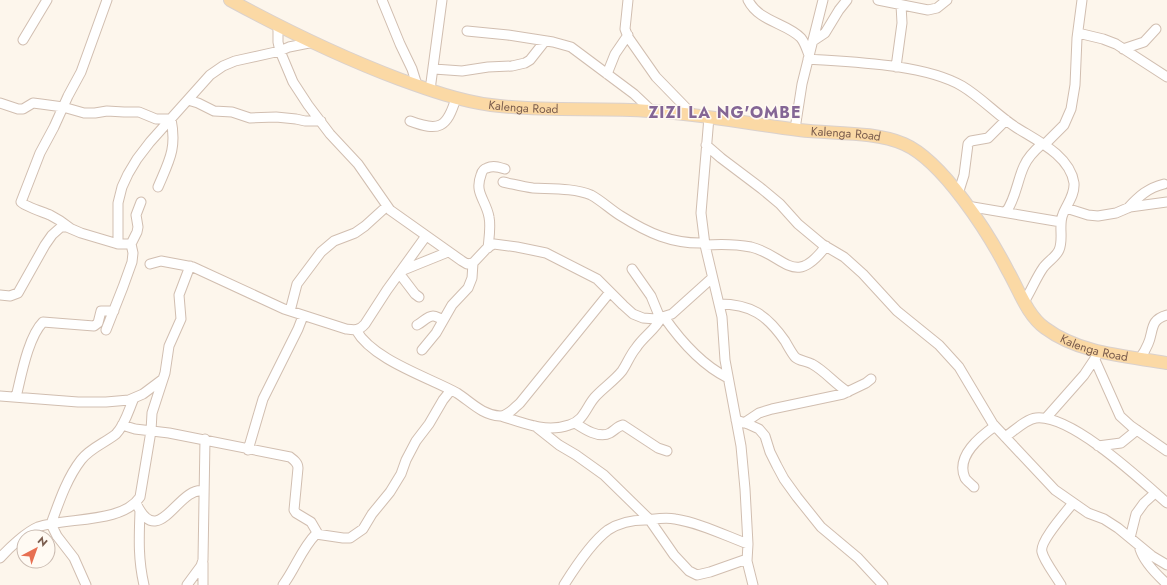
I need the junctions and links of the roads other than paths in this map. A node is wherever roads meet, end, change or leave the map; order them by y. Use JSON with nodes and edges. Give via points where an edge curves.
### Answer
{"nodes":[{"id":1,"x":47,"y":0,"type":"edge"},
{"id":2,"x":107,"y":0,"type":"edge"},
{"id":3,"x":230,"y":0,"type":"edge"},
{"id":4,"x":382,"y":0,"type":"edge"},
{"id":5,"x":442,"y":0,"type":"edge"},
{"id":6,"x":628,"y":0,"type":"edge"},
{"id":7,"x":748,"y":0,"type":"edge"},
{"id":8,"x":823,"y":0,"type":"edge"},
{"id":9,"x":847,"y":0,"type":"edge"},
{"id":10,"x":947,"y":0,"type":"edge"},
{"id":11,"x":1082,"y":0,"type":"edge"},
{"id":12,"x":884,"y":1,"type":"edge"},
{"id":13,"x":900,"y":5,"type":"junction"},
{"id":14,"x":278,"y":26,"type":"junction"},
{"id":15,"x":1156,"y":29,"type":"dead end"},
{"id":16,"x":467,"y":31,"type":"dead end"},
{"id":17,"x":1078,"y":33,"type":"junction"},
{"id":18,"x":628,"y":36,"type":"junction"},
{"id":19,"x":23,"y":40,"type":"dead end"},
{"id":20,"x":545,"y":41,"type":"junction"},
{"id":21,"x":813,"y":41,"type":"junction"},
{"id":22,"x":314,"y":42,"type":"junction"},
{"id":23,"x":1123,"y":49,"type":"junction"},
{"id":24,"x":280,"y":51,"type":"junction"},
{"id":25,"x":809,"y":57,"type":"junction"},
{"id":26,"x":896,"y":67,"type":"junction"},
{"id":27,"x":434,"y":70,"type":"junction"},
{"id":28,"x":607,"y":74,"type":"junction"},
{"id":29,"x":1167,"y":77,"type":"edge"},
{"id":30,"x":417,"y":85,"type":"junction"},
{"id":31,"x":430,"y":90,"type":"junction"},
{"id":32,"x":456,"y":98,"type":"junction"},
{"id":33,"x":188,"y":100,"type":"junction"},
{"id":34,"x":0,"y":103,"type":"edge"},
{"id":35,"x":63,"y":107,"type":"junction"},
{"id":36,"x":652,"y":111,"type":"junction"},
{"id":37,"x":693,"y":116,"type":"junction"},
{"id":38,"x":709,"y":117,"type":"junction"},
{"id":39,"x":172,"y":119,"type":"junction"},
{"id":40,"x":1006,"y":120,"type":"junction"},
{"id":41,"x":321,"y":121,"type":"junction"},
{"id":42,"x":410,"y":121,"type":"dead end"},
{"id":43,"x":795,"y":129,"type":"junction"},
{"id":44,"x":706,"y":144,"type":"junction"},
{"id":45,"x":1043,"y":144,"type":"junction"},
{"id":46,"x":505,"y":170,"type":"dead end"},
{"id":47,"x":503,"y":182,"type":"dead end"},
{"id":48,"x":1164,"y":184,"type":"dead end"},
{"id":49,"x":158,"y":187,"type":"dead end"},
{"id":50,"x":958,"y":194,"type":"junction"},
{"id":51,"x":141,"y":202,"type":"dead end"},
{"id":52,"x":1167,"y":202,"type":"edge"},
{"id":53,"x":387,"y":206,"type":"junction"},
{"id":54,"x":967,"y":206,"type":"junction"},
{"id":55,"x":1066,"y":208,"type":"junction"},
{"id":56,"x":1128,"y":208,"type":"junction"},
{"id":57,"x":1006,"y":212,"type":"junction"},
{"id":58,"x":1061,"y":222,"type":"junction"},
{"id":59,"x":70,"y":228,"type":"junction"},
{"id":60,"x":426,"y":236,"type":"junction"},
{"id":61,"x":118,"y":244,"type":"junction"},
{"id":62,"x":131,"y":244,"type":"junction"},
{"id":63,"x":704,"y":244,"type":"junction"},
{"id":64,"x":826,"y":246,"type":"junction"},
{"id":65,"x":488,"y":248,"type":"junction"},
{"id":66,"x":448,"y":252,"type":"junction"},
{"id":67,"x":473,"y":263,"type":"junction"},
{"id":68,"x":150,"y":264,"type":"dead end"},
{"id":69,"x":190,"y":266,"type":"junction"},
{"id":70,"x":632,"y":269,"type":"dead end"},
{"id":71,"x":400,"y":272,"type":"junction"},
{"id":72,"x":712,"y":278,"type":"junction"},
{"id":73,"x":610,"y":292,"type":"junction"},
{"id":74,"x":0,"y":295,"type":"edge"},
{"id":75,"x":419,"y":297,"type":"dead end"},
{"id":76,"x":1024,"y":302,"type":"junction"},
{"id":77,"x":719,"y":304,"type":"junction"},
{"id":78,"x":114,"y":311,"type":"junction"},
{"id":79,"x":290,"y":311,"type":"junction"},
{"id":80,"x":1167,"y":315,"type":"edge"},
{"id":81,"x":303,"y":316,"type":"junction"},
{"id":82,"x":662,"y":318,"type":"junction"},
{"id":83,"x":443,"y":319,"type":"junction"},
{"id":84,"x":417,"y":325,"type":"dead end"},
{"id":85,"x":106,"y":330,"type":"dead end"},
{"id":86,"x":356,"y":330,"type":"junction"},
{"id":87,"x":422,"y":350,"type":"dead end"},
{"id":88,"x":1097,"y":356,"type":"junction"},
{"id":89,"x":1140,"y":358,"type":"junction"},
{"id":90,"x":1167,"y":363,"type":"edge"},
{"id":91,"x":728,"y":378,"type":"junction"},
{"id":92,"x":163,"y":379,"type":"junction"},
{"id":93,"x":871,"y":379,"type":"dead end"},
{"id":94,"x":451,"y":390,"type":"junction"},
{"id":95,"x":848,"y":392,"type":"junction"},
{"id":96,"x":8,"y":397,"type":"edge"},
{"id":97,"x":134,"y":398,"type":"junction"},
{"id":98,"x":0,"y":404,"type":"edge"},
{"id":99,"x":501,"y":416,"type":"junction"},
{"id":100,"x":1046,"y":418,"type":"junction"},
{"id":101,"x":740,"y":422,"type":"junction"},
{"id":102,"x":575,"y":423,"type":"junction"},
{"id":103,"x":122,"y":425,"type":"junction"},
{"id":104,"x":535,"y":426,"type":"junction"},
{"id":105,"x":995,"y":426,"type":"junction"},
{"id":106,"x":1137,"y":430,"type":"junction"},
{"id":107,"x":151,"y":431,"type":"junction"},
{"id":108,"x":1005,"y":437,"type":"junction"},
{"id":109,"x":205,"y":439,"type":"junction"},
{"id":110,"x":1098,"y":446,"type":"junction"},
{"id":111,"x":248,"y":450,"type":"junction"},
{"id":112,"x":667,"y":451,"type":"dead end"},
{"id":113,"x":1167,"y":451,"type":"edge"},
{"id":114,"x":974,"y":487,"type":"dead end"},
{"id":115,"x":204,"y":491,"type":"junction"},
{"id":116,"x":1155,"y":493,"type":"junction"},
{"id":117,"x":1073,"y":503,"type":"junction"},
{"id":118,"x":1167,"y":503,"type":"edge"},
{"id":119,"x":138,"y":507,"type":"junction"},
{"id":120,"x":649,"y":519,"type":"junction"},
{"id":121,"x":51,"y":524,"type":"junction"},
{"id":122,"x":318,"y":534,"type":"junction"},
{"id":123,"x":1130,"y":538,"type":"junction"},
{"id":124,"x":748,"y":544,"type":"junction"},
{"id":125,"x":1139,"y":546,"type":"junction"},
{"id":126,"x":0,"y":558,"type":"edge"},
{"id":127,"x":747,"y":558,"type":"junction"},
{"id":128,"x":203,"y":560,"type":"junction"},
{"id":129,"x":1167,"y":565,"type":"edge"},
{"id":130,"x":1167,"y":584,"type":"edge"},
{"id":131,"x":86,"y":585,"type":"edge"},
{"id":132,"x":144,"y":585,"type":"edge"},
{"id":133,"x":187,"y":585,"type":"edge"},
{"id":134,"x":203,"y":585,"type":"edge"},
{"id":135,"x":284,"y":585,"type":"edge"},
{"id":136,"x":564,"y":585,"type":"edge"},
{"id":137,"x":753,"y":585,"type":"edge"},
{"id":138,"x":883,"y":585,"type":"edge"},
{"id":139,"x":1061,"y":585,"type":"edge"}],
"edges":[{"from":1,"to":19,"type":"street"},
{"from":2,"to":35,"type":"street","via":[[86,61]]},
{"from":3,"to":14,"type":"main road","name":"Kalenga Road"},
{"from":4,"to":30,"type":"street"},
{"from":5,"to":27,"type":"street"},
{"from":6,"to":18,"type":"street","via":[[625,29]]},
{"from":7,"to":25,"type":"street","via":[[759,13],[796,34]]},
{"from":8,"to":21,"type":"street"},
{"from":9,"to":21,"type":"street","via":[[825,33]]},
{"from":10,"to":13,"type":"street","via":[[937,8],[928,10]]},
{"from":11,"to":17,"type":"street"},
{"from":12,"to":13,"type":"street"},
{"from":13,"to":26,"type":"street","via":[[902,23]]},
{"from":14,"to":22,"type":"main road","name":"Kalenga Road"},
{"from":14,"to":24,"type":"street"},
{"from":15,"to":23,"type":"street","via":[[1144,42]]},
{"from":16,"to":20,"type":"street"},
{"from":17,"to":23,"type":"street","via":[[1103,38]]},
{"from":17,"to":45,"type":"street","via":[[1076,85],[1070,109],[1064,125]]},
{"from":18,"to":28,"type":"street","via":[[615,54]]},
{"from":18,"to":37,"type":"street","via":[[656,77]]},
{"from":20,"to":27,"type":"street","via":[[525,63],[462,70]]},
{"from":20,"to":28,"type":"street","via":[[571,47]]},
{"from":21,"to":25,"type":"street"},
{"from":22,"to":24,"type":"street"},
{"from":22,"to":30,"type":"main road","name":"Kalenga Road","via":[[356,62]]},
{"from":23,"to":29,"type":"street"},
{"from":24,"to":33,"type":"street","via":[[223,66]]},
{"from":24,"to":41,"type":"street","via":[[293,82]]},
{"from":25,"to":26,"type":"street"},
{"from":25,"to":43,"type":"street"},
{"from":26,"to":40,"type":"street","via":[[929,73],[962,85]]},
{"from":27,"to":31,"type":"street"},
{"from":28,"to":36,"type":"street"},
{"from":30,"to":31,"type":"main road","name":"Kalenga Road"},
{"from":31,"to":32,"type":"main road","name":"Kalenga Road"},
{"from":32,"to":36,"type":"main road","name":"Kalenga Road","via":[[488,105],[522,108]]},
{"from":32,"to":42,"type":"street","via":[[443,124],[430,127]]},
{"from":33,"to":39,"type":"street"},
{"from":33,"to":41,"type":"street","via":[[214,111],[232,112],[250,118],[276,117]]},
{"from":34,"to":35,"type":"street","via":[[18,109],[33,103]]},
{"from":35,"to":39,"type":"street","via":[[84,113],[139,112],[156,119]]},
{"from":35,"to":59,"type":"street","via":[[40,153],[21,202]]},
{"from":36,"to":37,"type":"main road","name":"Kalenga Road"},
{"from":37,"to":38,"type":"main road","name":"Kalenga Road"},
{"from":38,"to":43,"type":"main road","name":"Kalenga Road"},
{"from":38,"to":44,"type":"street"},
{"from":39,"to":49,"type":"street","via":[[174,147]]},
{"from":39,"to":61,"type":"street","via":[[137,159],[122,187],[118,203]]},
{"from":40,"to":45,"type":"street"},
{"from":40,"to":50,"type":"street","via":[[988,138],[971,141],[968,144],[964,175]]},
{"from":41,"to":53,"type":"street","via":[[358,164]]},
{"from":43,"to":50,"type":"main road","name":"Kalenga Road","via":[[878,137],[903,144],[919,153],[946,178]]},
{"from":44,"to":63,"type":"street","via":[[701,213]]},
{"from":44,"to":64,"type":"street","via":[[762,188],[798,224]]},
{"from":45,"to":55,"type":"street","via":[[1069,166],[1074,185]]},
{"from":45,"to":57,"type":"street","via":[[1025,164],[1011,205]]},
{"from":46,"to":65,"type":"street","via":[[496,166],[489,167],[482,172],[480,178],[479,190],[490,225]]},
{"from":47,"to":63,"type":"street","via":[[590,195],[622,217],[667,239]]},
{"from":48,"to":56,"type":"street","via":[[1150,188]]},
{"from":50,"to":54,"type":"main road","name":"Kalenga Road"},
{"from":51,"to":62,"type":"street","via":[[136,215],[137,232]]},
{"from":52,"to":56,"type":"street"},
{"from":53,"to":60,"type":"street"},
{"from":53,"to":79,"type":"street","via":[[355,233],[334,241],[321,252],[297,284]]},
{"from":54,"to":57,"type":"street"},
{"from":54,"to":76,"type":"main road","name":"Kalenga Road","via":[[999,253]]},
{"from":55,"to":56,"type":"street","via":[[1098,216]]},
{"from":55,"to":58,"type":"street"},
{"from":57,"to":58,"type":"street"},
{"from":58,"to":76,"type":"street","via":[[1059,251],[1043,268]]},
{"from":59,"to":61,"type":"street"},
{"from":59,"to":74,"type":"street","via":[[63,227],[52,236],[18,293],[10,296]]},
{"from":60,"to":66,"type":"street"},
{"from":60,"to":71,"type":"street"},
{"from":61,"to":62,"type":"street"},
{"from":62,"to":78,"type":"street","via":[[132,262]]},
{"from":63,"to":64,"type":"street","via":[[752,248],[794,267],[808,265]]},
{"from":63,"to":72,"type":"street"},
{"from":64,"to":105,"type":"street","via":[[844,257],[897,311],[939,345],[959,367]]},
{"from":65,"to":67,"type":"street"},
{"from":65,"to":73,"type":"street","via":[[494,244],[546,253],[597,279]]},
{"from":66,"to":67,"type":"street","via":[[467,264]]},
{"from":66,"to":71,"type":"street"},
{"from":67,"to":83,"type":"street","via":[[468,288]]},
{"from":68,"to":69,"type":"street","via":[[161,261]]},
{"from":69,"to":79,"type":"street"},
{"from":69,"to":92,"type":"street","via":[[179,295],[181,319],[169,346]]},
{"from":70,"to":82,"type":"street","via":[[651,296]]},
{"from":71,"to":75,"type":"street"},
{"from":71,"to":86,"type":"street","via":[[362,328]]},
{"from":72,"to":77,"type":"street"},
{"from":72,"to":82,"type":"street","via":[[672,314]]},
{"from":73,"to":82,"type":"street","via":[[633,314],[643,318]]},
{"from":73,"to":99,"type":"street","via":[[520,403],[512,411]]},
{"from":76,"to":88,"type":"main road","name":"Kalenga Road","via":[[1032,316],[1043,327]]},
{"from":77,"to":91,"type":"street"},
{"from":77,"to":95,"type":"street","via":[[732,304],[756,311],[778,332],[794,356],[812,364]]},
{"from":78,"to":85,"type":"street"},
{"from":78,"to":96,"type":"street","via":[[101,311],[98,323],[94,326],[43,322]]},
{"from":79,"to":81,"type":"street"},
{"from":80,"to":89,"type":"street","via":[[1153,326],[1149,342]]},
{"from":81,"to":86,"type":"street"},
{"from":81,"to":111,"type":"street","via":[[263,398]]},
{"from":82,"to":91,"type":"street","via":[[694,352]]},
{"from":82,"to":102,"type":"street","via":[[635,348],[621,372],[596,396]]},
{"from":83,"to":84,"type":"street","via":[[429,317]]},
{"from":83,"to":87,"type":"street","via":[[436,333]]},
{"from":86,"to":94,"type":"street","via":[[365,343],[384,356]]},
{"from":88,"to":89,"type":"main road","name":"Kalenga Road"},
{"from":88,"to":100,"type":"street","via":[[1084,375]]},
{"from":88,"to":106,"type":"street","via":[[1120,416]]},
{"from":89,"to":90,"type":"main road","name":"Kalenga Road"},
{"from":91,"to":101,"type":"street"},
{"from":92,"to":97,"type":"street"},
{"from":92,"to":107,"type":"street","via":[[152,413]]},
{"from":93,"to":95,"type":"street"},
{"from":94,"to":99,"type":"street","via":[[489,414]]},
{"from":94,"to":122,"type":"street","via":[[416,441],[390,492],[363,529],[350,538]]},
{"from":95,"to":101,"type":"street","via":[[772,409]]},
{"from":96,"to":97,"type":"street","via":[[106,402]]},
{"from":96,"to":98,"type":"street"},
{"from":97,"to":103,"type":"street"},
{"from":99,"to":104,"type":"street"},
{"from":100,"to":108,"type":"street","via":[[1035,418]]},
{"from":100,"to":110,"type":"street","via":[[1076,431]]},
{"from":101,"to":124,"type":"street"},
{"from":101,"to":138,"type":"street","via":[[759,429],[765,436],[784,479],[821,526],[858,558]]},
{"from":102,"to":104,"type":"street","via":[[554,428]]},
{"from":102,"to":112,"type":"street","via":[[603,435],[623,425]]},
{"from":103,"to":107,"type":"street"},
{"from":103,"to":121,"type":"street","via":[[118,432],[82,459],[68,482]]},
{"from":104,"to":120,"type":"street","via":[[604,475]]},
{"from":105,"to":108,"type":"street"},
{"from":105,"to":114,"type":"street","via":[[967,452],[963,470],[965,478]]},
{"from":106,"to":110,"type":"street","via":[[1121,443]]},
{"from":106,"to":113,"type":"street"},
{"from":107,"to":109,"type":"street"},
{"from":107,"to":119,"type":"street"},
{"from":108,"to":117,"type":"street","via":[[1055,490]]},
{"from":109,"to":111,"type":"street"},
{"from":109,"to":115,"type":"street"},
{"from":110,"to":116,"type":"street"},
{"from":111,"to":122,"type":"street","via":[[290,457],[294,460],[298,465],[294,510],[311,522]]},
{"from":115,"to":119,"type":"street","via":[[193,492],[160,519],[151,521]]},
{"from":115,"to":128,"type":"street"},
{"from":116,"to":118,"type":"street"},
{"from":116,"to":123,"type":"street","via":[[1136,514]]},
{"from":117,"to":123,"type":"street","via":[[1088,513],[1104,519]]},
{"from":117,"to":139,"type":"street","via":[[1041,549]]},
{"from":119,"to":121,"type":"street","via":[[103,517]]},
{"from":119,"to":132,"type":"street","via":[[138,549]]},
{"from":120,"to":124,"type":"street","via":[[676,518]]},
{"from":120,"to":127,"type":"street","via":[[674,555],[689,571],[697,575]]},
{"from":120,"to":136,"type":"street","via":[[628,521],[606,531]]},
{"from":121,"to":126,"type":"street","via":[[25,535]]},
{"from":121,"to":131,"type":"street","via":[[74,558]]},
{"from":122,"to":135,"type":"street","via":[[307,545]]},
{"from":123,"to":125,"type":"street"},
{"from":124,"to":127,"type":"street"},
{"from":125,"to":129,"type":"street"},
{"from":125,"to":130,"type":"street","via":[[1143,556]]},
{"from":127,"to":137,"type":"street"},
{"from":128,"to":133,"type":"street"},
{"from":128,"to":134,"type":"street"}]}
